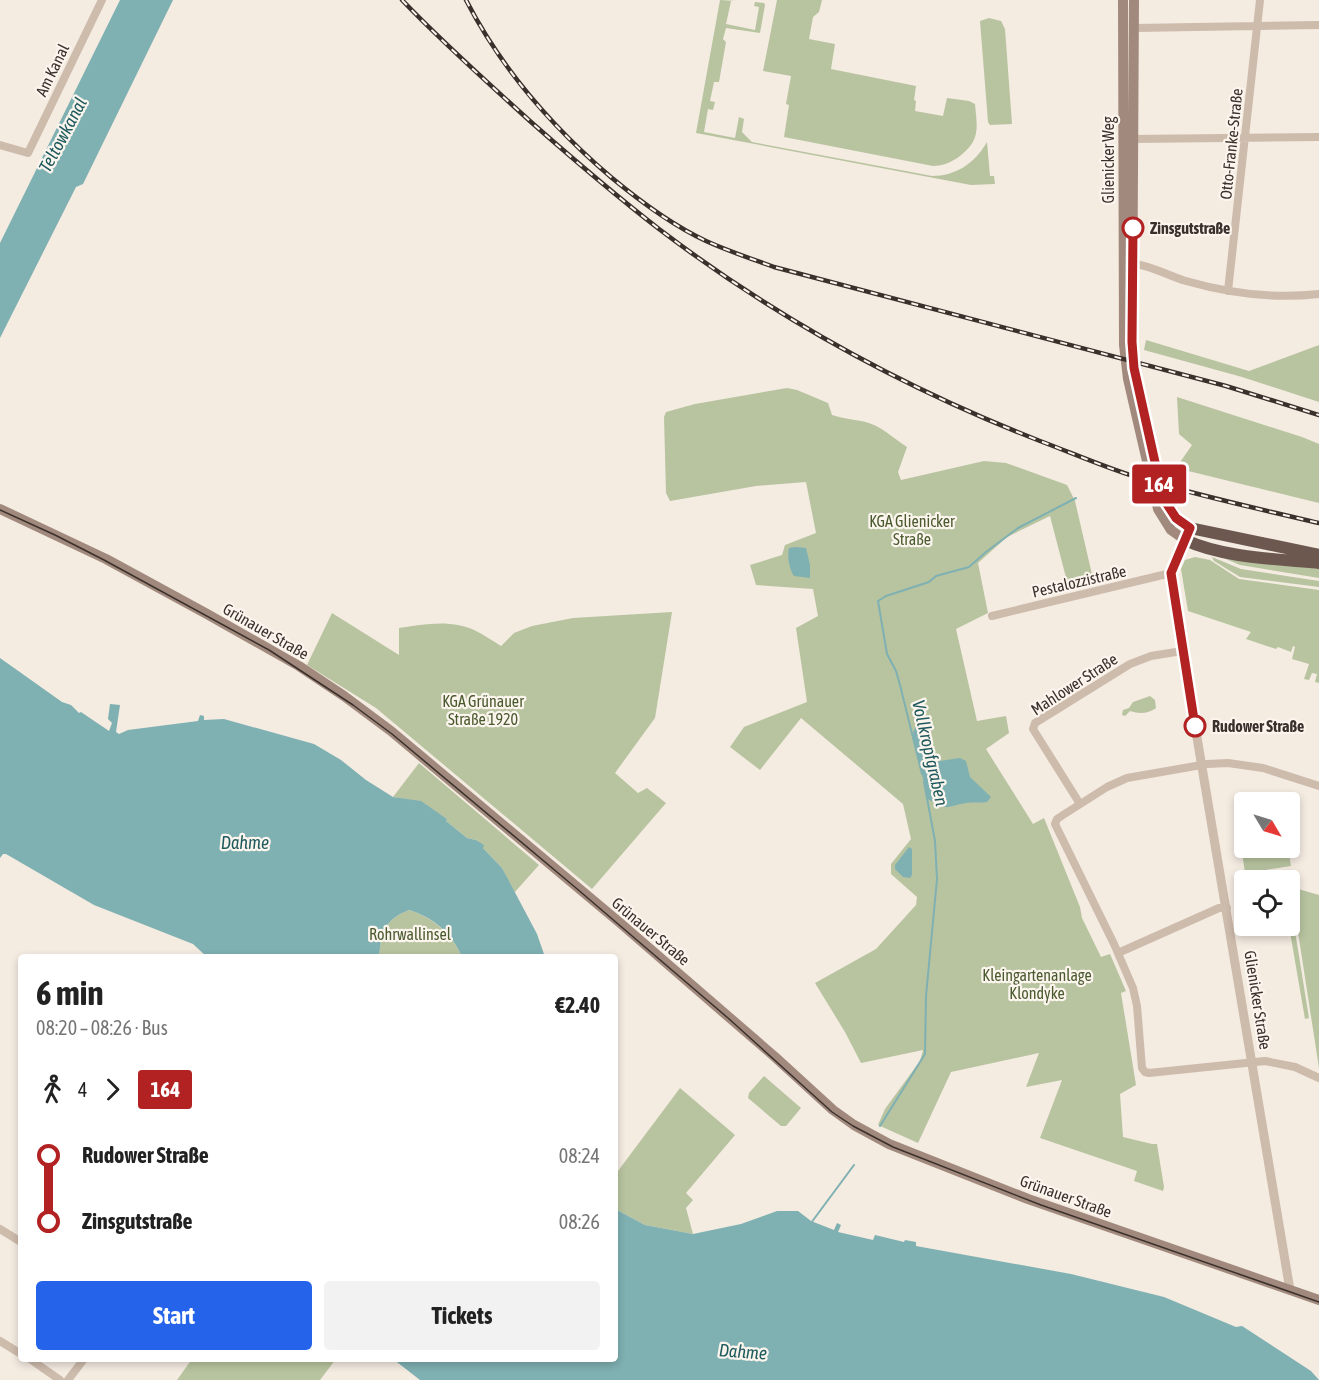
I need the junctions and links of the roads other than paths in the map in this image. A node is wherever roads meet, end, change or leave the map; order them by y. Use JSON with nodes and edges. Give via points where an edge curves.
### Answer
{"nodes":[{"id":1,"x":102,"y":0,"type":"edge"},
{"id":2,"x":1123,"y":0,"type":"edge"},
{"id":3,"x":1134,"y":0,"type":"edge"},
{"id":4,"x":1260,"y":0,"type":"edge"},
{"id":5,"x":1319,"y":25,"type":"edge"},
{"id":6,"x":1257,"y":26,"type":"junction"},
{"id":7,"x":1135,"y":28,"type":"junction"},
{"id":8,"x":1245,"y":137,"type":"junction"},
{"id":9,"x":1319,"y":137,"type":"edge"},
{"id":10,"x":1129,"y":139,"type":"junction"},
{"id":11,"x":0,"y":145,"type":"edge"},
{"id":12,"x":1133,"y":264,"type":"junction"},
{"id":13,"x":1228,"y":291,"type":"junction"},
{"id":14,"x":1319,"y":294,"type":"edge"},
{"id":15,"x":0,"y":509,"type":"edge"},
{"id":16,"x":1187,"y":534,"type":"junction"},
{"id":17,"x":1319,"y":555,"type":"edge"},
{"id":18,"x":1319,"y":563,"type":"edge"},
{"id":19,"x":1171,"y":573,"type":"junction"},
{"id":20,"x":992,"y":616,"type":"dead end"},
{"id":21,"x":1182,"y":651,"type":"junction"},
{"id":22,"x":1202,"y":765,"type":"junction"},
{"id":23,"x":1319,"y":786,"type":"edge"},
{"id":24,"x":1080,"y":804,"type":"junction"},
{"id":25,"x":1227,"y":908,"type":"junction"},
{"id":26,"x":1118,"y":953,"type":"junction"},
{"id":27,"x":1253,"y":1062,"type":"junction"},
{"id":28,"x":1319,"y":1078,"type":"edge"},
{"id":29,"x":0,"y":1229,"type":"edge"},
{"id":30,"x":18,"y":1240,"type":"edge"},
{"id":31,"x":1290,"y":1290,"type":"junction"},
{"id":32,"x":1319,"y":1300,"type":"edge"},
{"id":33,"x":0,"y":1341,"type":"edge"},
{"id":34,"x":18,"y":1352,"type":"edge"},
{"id":35,"x":34,"y":1362,"type":"edge"},
{"id":36,"x":82,"y":1362,"type":"edge"},
{"id":37,"x":60,"y":1380,"type":"edge"},
{"id":38,"x":68,"y":1380,"type":"edge"}],
"edges":[{"from":1,"to":11,"type":"street","name":"Am Kanal","via":[[27,153]]},
{"from":2,"to":10,"type":"main road","name":"Glienicker Weg"},
{"from":3,"to":7,"type":"main road","name":"Glienicker Weg"},
{"from":4,"to":6,"type":"street","name":"Otto-Franke-Straße"},
{"from":5,"to":6,"type":"street"},
{"from":6,"to":7,"type":"street"},
{"from":6,"to":8,"type":"street","name":"Otto-Franke-Straße"},
{"from":7,"to":10,"type":"main road","name":"Glienicker Weg"},
{"from":8,"to":9,"type":"street"},
{"from":8,"to":10,"type":"street"},
{"from":8,"to":13,"type":"street","name":"Otto-Franke-Straße"},
{"from":10,"to":12,"type":"main road","name":"Glienicker Weg"},
{"from":10,"to":16,"type":"main road","name":"Glienicker Weg","via":[[1123,321],[1128,379],[1158,509],[1171,530]]},
{"from":12,"to":13,"type":"street"},
{"from":12,"to":16,"type":"main road","name":"Glienicker Weg","via":[[1134,368],[1161,491],[1168,509]]},
{"from":13,"to":14,"type":"street","via":[[1280,296]]},
{"from":15,"to":31,"type":"main road","name":"Grünauer Straße","via":[[207,614],[344,696],[606,911],[854,1125],[890,1144],[1028,1199]]},
{"from":16,"to":17,"type":"highway"},
{"from":16,"to":18,"type":"highway","via":[[1212,549]]},
{"from":16,"to":19,"type":"street"},
{"from":19,"to":20,"type":"street","name":"Pestalozzistraße"},
{"from":19,"to":21,"type":"street","name":"Glienicker Straße"},
{"from":21,"to":22,"type":"street","name":"Glienicker Straße"},
{"from":21,"to":24,"type":"street","name":"Mahlower Straße","via":[[1130,664],[1035,723],[1036,734]]},
{"from":22,"to":23,"type":"street","via":[[1228,763],[1263,768]]},
{"from":22,"to":24,"type":"street","via":[[1127,778]]},
{"from":22,"to":25,"type":"street","name":"Glienicker Straße"},
{"from":24,"to":26,"type":"street","via":[[1055,824]]},
{"from":25,"to":26,"type":"street"},
{"from":25,"to":27,"type":"street","name":"Glienicker Straße"},
{"from":26,"to":27,"type":"street","via":[[1135,997],[1145,1072]]},
{"from":27,"to":28,"type":"street","via":[[1265,1060],[1295,1067]]},
{"from":27,"to":31,"type":"street","name":"Glienicker Straße"},
{"from":29,"to":30,"type":"street"},
{"from":31,"to":32,"type":"main road","name":"Grünauer Straße"},
{"from":33,"to":34,"type":"street"},
{"from":35,"to":37,"type":"street"},
{"from":36,"to":38,"type":"street"}]}
